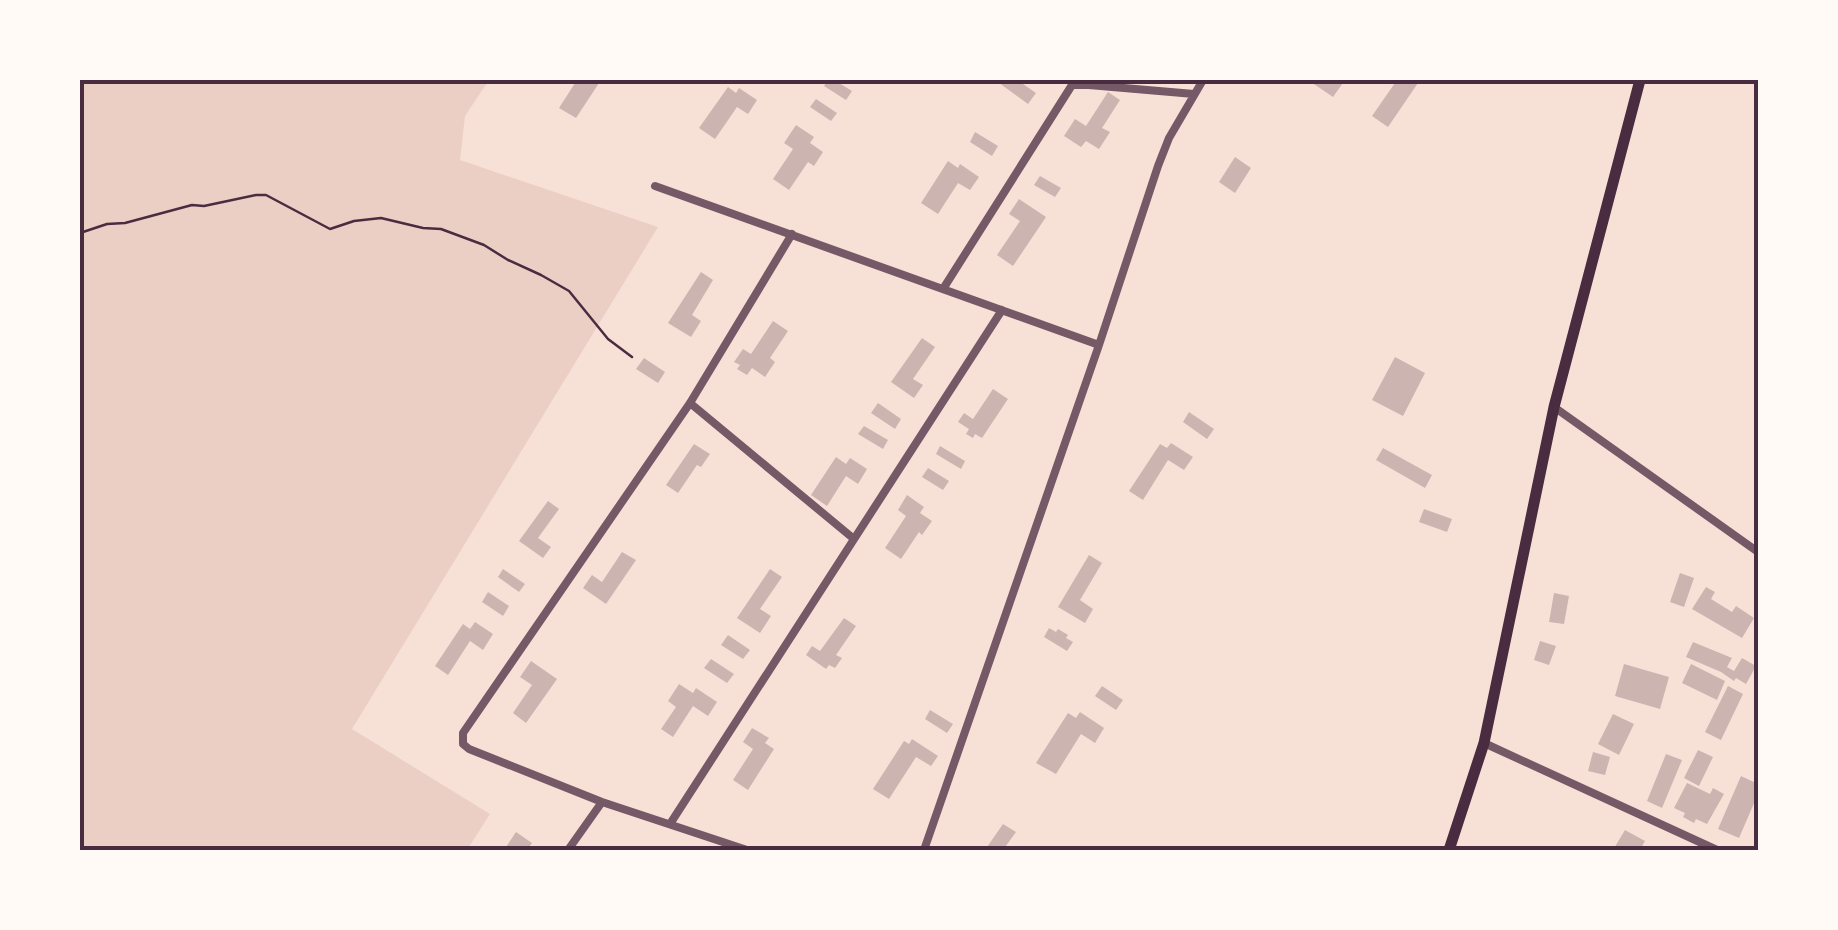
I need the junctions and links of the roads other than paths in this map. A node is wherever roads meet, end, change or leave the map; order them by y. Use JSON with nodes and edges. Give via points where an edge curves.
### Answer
{"nodes":[{"id":1,"x":1203,"y":80,"type":"edge"},
{"id":2,"x":1640,"y":80,"type":"edge"},
{"id":3,"x":1194,"y":94,"type":"junction"},
{"id":4,"x":654,"y":186,"type":"dead end"},
{"id":5,"x":792,"y":234,"type":"junction"},
{"id":6,"x":943,"y":289,"type":"junction"},
{"id":7,"x":1002,"y":310,"type":"junction"},
{"id":8,"x":1098,"y":345,"type":"junction"},
{"id":9,"x":690,"y":402,"type":"junction"},
{"id":10,"x":1554,"y":407,"type":"junction"},
{"id":11,"x":854,"y":539,"type":"junction"},
{"id":12,"x":1758,"y":552,"type":"edge"},
{"id":13,"x":1484,"y":744,"type":"junction"},
{"id":14,"x":602,"y":802,"type":"junction"},
{"id":15,"x":670,"y":824,"type":"junction"},
{"id":16,"x":568,"y":850,"type":"edge"},
{"id":17,"x":747,"y":850,"type":"edge"},
{"id":18,"x":924,"y":850,"type":"edge"},
{"id":19,"x":1449,"y":850,"type":"edge"},
{"id":20,"x":1717,"y":850,"type":"edge"}],
"edges":[{"from":1,"to":3,"type":"street"},
{"from":2,"to":10,"type":"highway"},
{"from":3,"to":6,"type":"street","via":[[1072,86]]},
{"from":3,"to":8,"type":"street","via":[[1158,166]]},
{"from":4,"to":5,"type":"street"},
{"from":5,"to":6,"type":"street"},
{"from":5,"to":9,"type":"street"},
{"from":6,"to":7,"type":"street"},
{"from":7,"to":8,"type":"street"},
{"from":7,"to":11,"type":"street"},
{"from":8,"to":18,"type":"street"},
{"from":9,"to":11,"type":"street"},
{"from":9,"to":14,"type":"street","via":[[463,733],[468,749]]},
{"from":10,"to":12,"type":"street"},
{"from":10,"to":13,"type":"highway"},
{"from":11,"to":15,"type":"street"},
{"from":13,"to":19,"type":"highway"},
{"from":13,"to":20,"type":"street"},
{"from":14,"to":15,"type":"street"},
{"from":14,"to":16,"type":"street"},
{"from":15,"to":17,"type":"street"}]}
